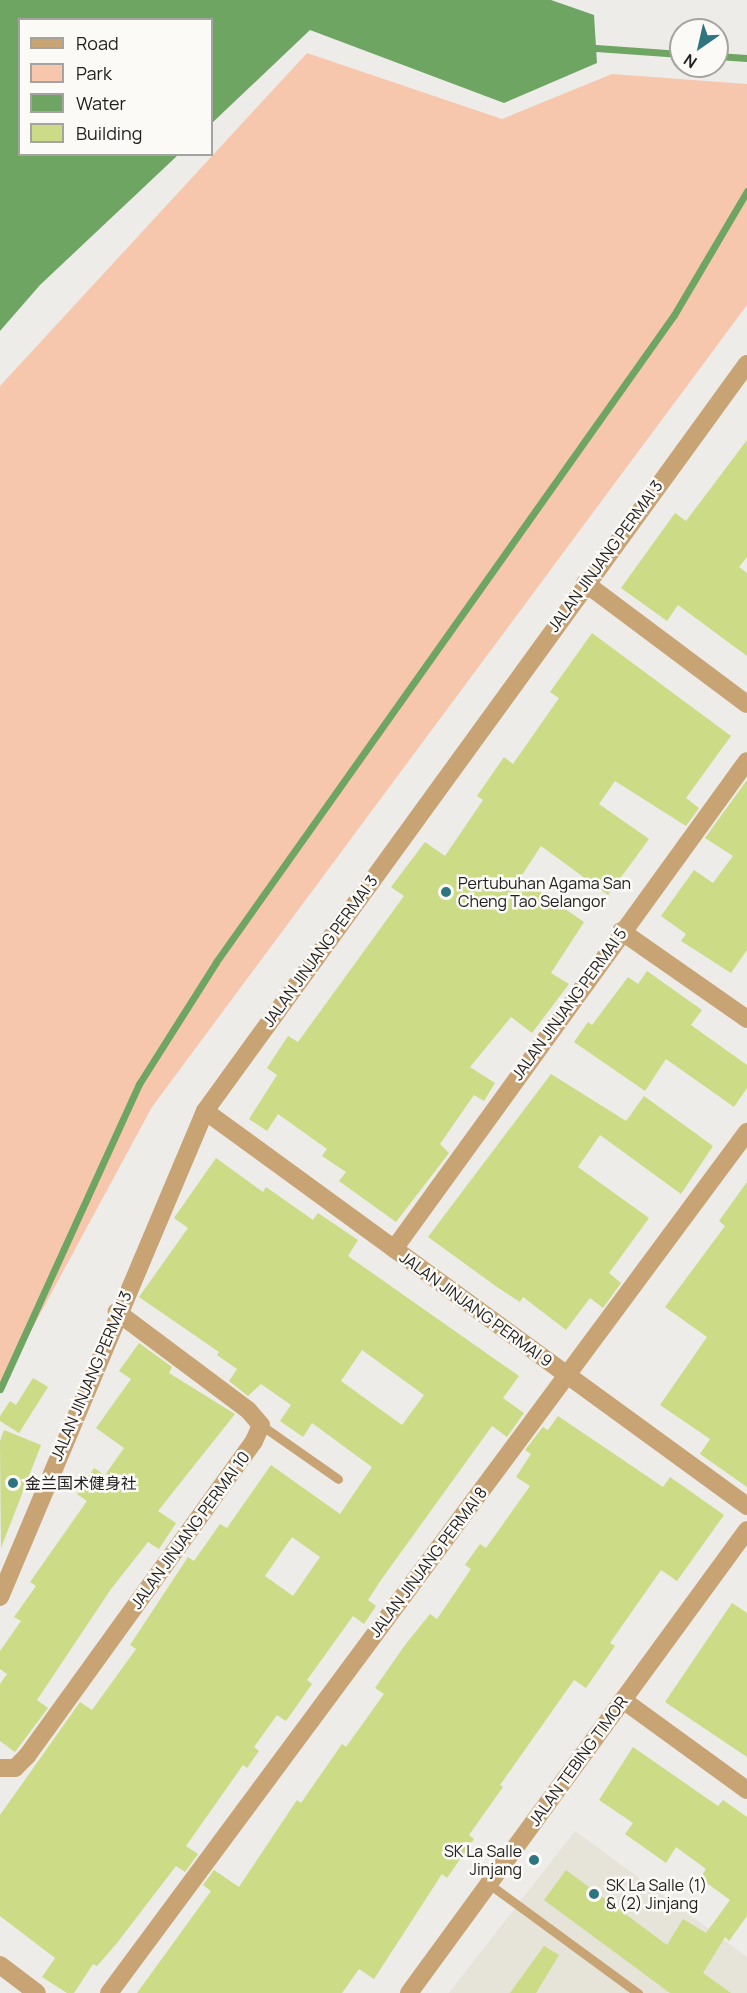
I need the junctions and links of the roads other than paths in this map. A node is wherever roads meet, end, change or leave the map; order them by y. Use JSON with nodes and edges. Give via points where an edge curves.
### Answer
{"nodes":[{"id":1,"x":747,"y":364,"type":"edge"},
{"id":2,"x":585,"y":583,"type":"junction"},
{"id":3,"x":747,"y":704,"type":"edge"},
{"id":4,"x":747,"y":760,"type":"edge"},
{"id":5,"x":621,"y":931,"type":"junction"},
{"id":6,"x":747,"y":1019,"type":"edge"},
{"id":7,"x":205,"y":1111,"type":"junction"},
{"id":8,"x":747,"y":1132,"type":"edge"},
{"id":9,"x":394,"y":1249,"type":"junction"},
{"id":10,"x":117,"y":1312,"type":"junction"},
{"id":11,"x":567,"y":1375,"type":"junction"},
{"id":12,"x":261,"y":1425,"type":"junction"},
{"id":13,"x":338,"y":1479,"type":"dead end"},
{"id":14,"x":747,"y":1506,"type":"edge"},
{"id":15,"x":747,"y":1530,"type":"edge"},
{"id":16,"x":0,"y":1597,"type":"edge"},
{"id":17,"x":623,"y":1700,"type":"junction"},
{"id":18,"x":0,"y":1768,"type":"edge"},
{"id":19,"x":747,"y":1790,"type":"edge"},
{"id":20,"x":489,"y":1884,"type":"junction"},
{"id":21,"x":0,"y":1965,"type":"edge"},
{"id":22,"x":37,"y":1993,"type":"edge"},
{"id":23,"x":109,"y":1993,"type":"edge"},
{"id":24,"x":409,"y":1993,"type":"edge"},
{"id":25,"x":638,"y":1993,"type":"edge"}],
"edges":[{"from":1,"to":2,"type":"street","name":"JALAN JINJANG PERMAI 3"},
{"from":2,"to":3,"type":"street"},
{"from":2,"to":7,"type":"street","name":"JALAN JINJANG PERMAI 3"},
{"from":4,"to":5,"type":"street","name":"JALAN JINJANG PERMAI 5"},
{"from":5,"to":6,"type":"street"},
{"from":5,"to":9,"type":"street","name":"JALAN JINJANG PERMAI 5"},
{"from":7,"to":9,"type":"street","name":"JALAN JINJANG PERMAI 9"},
{"from":7,"to":10,"type":"street","name":"JALAN JINJANG PERMAI 3"},
{"from":8,"to":11,"type":"street","name":"JALAN JINJANG PERMAI 8"},
{"from":9,"to":11,"type":"street","name":"JALAN JINJANG PERMAI 9"},
{"from":10,"to":12,"type":"street","via":[[248,1410]]},
{"from":10,"to":16,"type":"street","name":"JALAN JINJANG PERMAI 3"},
{"from":11,"to":14,"type":"street","name":"JALAN JINJANG PERMAI 9"},
{"from":11,"to":23,"type":"street","name":"JALAN JINJANG PERMAI 8"},
{"from":12,"to":13,"type":"lane"},
{"from":12,"to":18,"type":"street","name":"JALAN JINJANG PERMAI 10","via":[[254,1441],[27,1756],[15,1768]]},
{"from":15,"to":17,"type":"street","name":"JALAN TEBING TIMOR"},
{"from":17,"to":19,"type":"street"},
{"from":17,"to":20,"type":"street","name":"JALAN TEBING TIMOR"},
{"from":20,"to":24,"type":"street","name":"JALAN TEBING TIMOR"},
{"from":20,"to":25,"type":"lane"},
{"from":21,"to":22,"type":"street"}]}
